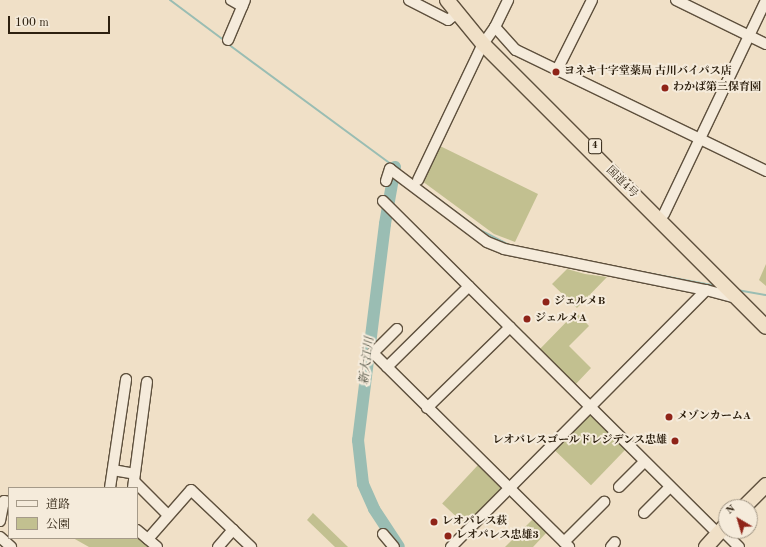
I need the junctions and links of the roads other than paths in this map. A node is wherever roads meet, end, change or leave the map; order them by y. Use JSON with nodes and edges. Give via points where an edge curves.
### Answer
{"nodes":[{"id":1,"x":231,"y":0,"type":"edge"},
{"id":2,"x":409,"y":0,"type":"edge"},
{"id":3,"x":447,"y":0,"type":"edge"},
{"id":4,"x":508,"y":0,"type":"edge"},
{"id":5,"x":592,"y":0,"type":"edge"},
{"id":6,"x":676,"y":0,"type":"edge"},
{"id":7,"x":766,"y":0,"type":"edge"},
{"id":8,"x":244,"y":3,"type":"edge"},
{"id":9,"x":457,"y":7,"type":"edge"},
{"id":10,"x":489,"y":36,"type":"junction"},
{"id":11,"x":749,"y":36,"type":"junction"},
{"id":12,"x":228,"y":40,"type":"dead end"},
{"id":13,"x":766,"y":44,"type":"edge"},
{"id":14,"x":557,"y":70,"type":"junction"},
{"id":15,"x":699,"y":138,"type":"junction"},
{"id":16,"x":766,"y":171,"type":"edge"},
{"id":17,"x":388,"y":175,"type":"dead end"},
{"id":18,"x":418,"y":180,"type":"dead end"},
{"id":19,"x":385,"y":204,"type":"dead end"},
{"id":20,"x":664,"y":214,"type":"junction"},
{"id":21,"x":469,"y":286,"type":"junction"},
{"id":22,"x":706,"y":290,"type":"junction"},
{"id":23,"x":736,"y":292,"type":"junction"},
{"id":24,"x":766,"y":315,"type":"edge"},
{"id":25,"x":510,"y":327,"type":"junction"},
{"id":26,"x":766,"y":327,"type":"edge"},
{"id":27,"x":397,"y":329,"type":"dead end"},
{"id":28,"x":387,"y":367,"type":"junction"},
{"id":29,"x":126,"y":379,"type":"dead end"},
{"id":30,"x":147,"y":382,"type":"dead end"},
{"id":31,"x":589,"y":407,"type":"junction"},
{"id":32,"x":427,"y":408,"type":"junction"},
{"id":33,"x":644,"y":462,"type":"junction"},
{"id":34,"x":113,"y":470,"type":"junction"},
{"id":35,"x":134,"y":481,"type":"edge"},
{"id":36,"x":766,"y":485,"type":"edge"},
{"id":37,"x":110,"y":487,"type":"edge"},
{"id":38,"x":619,"y":487,"type":"dead end"},
{"id":39,"x":670,"y":487,"type":"junction"},
{"id":40,"x":509,"y":489,"type":"junction"},
{"id":41,"x":752,"y":499,"type":"edge"},
{"id":42,"x":8,"y":502,"type":"edge"},
{"id":43,"x":604,"y":502,"type":"dead end"},
{"id":44,"x":644,"y":513,"type":"dead end"},
{"id":45,"x":168,"y":515,"type":"junction"},
{"id":46,"x":0,"y":521,"type":"edge"},
{"id":47,"x":718,"y":527,"type":"edge"},
{"id":48,"x":233,"y":530,"type":"junction"},
{"id":49,"x":138,"y":531,"type":"edge"},
{"id":50,"x":383,"y":534,"type":"dead end"},
{"id":51,"x":718,"y":534,"type":"edge"},
{"id":52,"x":0,"y":537,"type":"edge"},
{"id":53,"x":148,"y":539,"type":"junction"},
{"id":54,"x":731,"y":539,"type":"edge"},
{"id":55,"x":566,"y":545,"type":"edge"},
{"id":56,"x":11,"y":547,"type":"edge"},
{"id":57,"x":157,"y":547,"type":"edge"},
{"id":58,"x":218,"y":547,"type":"edge"},
{"id":59,"x":252,"y":547,"type":"edge"},
{"id":60,"x":394,"y":547,"type":"edge"},
{"id":61,"x":451,"y":547,"type":"edge"},
{"id":62,"x":706,"y":547,"type":"edge"},
{"id":63,"x":739,"y":547,"type":"edge"}],
"edges":[{"from":1,"to":8,"type":"street"},
{"from":2,"to":9,"type":"street","via":[[448,20]]},
{"from":3,"to":9,"type":"highway","name":"国道4号","number":"4"},
{"from":4,"to":10,"type":"street"},
{"from":5,"to":14,"type":"street"},
{"from":6,"to":11,"type":"street"},
{"from":7,"to":11,"type":"street"},
{"from":8,"to":12,"type":"street"},
{"from":9,"to":10,"type":"highway","name":"国道4号","number":"4"},
{"from":10,"to":14,"type":"street"},
{"from":10,"to":18,"type":"street"},
{"from":10,"to":20,"type":"highway","name":"国道4号","number":"4","via":[[544,96]]},
{"from":10,"to":23,"type":"highway","name":"国道4号","number":"4"},
{"from":11,"to":13,"type":"street"},
{"from":11,"to":15,"type":"street"},
{"from":14,"to":15,"type":"street"},
{"from":15,"to":16,"type":"street"},
{"from":15,"to":20,"type":"street"},
{"from":17,"to":22,"type":"street","via":[[404,180],[487,242],[504,249]]},
{"from":19,"to":21,"type":"street"},
{"from":20,"to":23,"type":"highway","name":"国道4号","number":"4"},
{"from":21,"to":25,"type":"street"},
{"from":21,"to":28,"type":"street"},
{"from":22,"to":23,"type":"street"},
{"from":22,"to":31,"type":"street"},
{"from":23,"to":24,"type":"highway","name":"国道4号","number":"4"},
{"from":23,"to":26,"type":"highway","name":"国道4号","number":"4"},
{"from":25,"to":31,"type":"street"},
{"from":25,"to":32,"type":"street"},
{"from":27,"to":28,"type":"street","via":[[373,353]]},
{"from":28,"to":32,"type":"street"},
{"from":29,"to":34,"type":"street"},
{"from":30,"to":35,"type":"street"},
{"from":31,"to":33,"type":"street"},
{"from":31,"to":40,"type":"street"},
{"from":32,"to":40,"type":"street"},
{"from":33,"to":38,"type":"street"},
{"from":33,"to":39,"type":"street"},
{"from":34,"to":35,"type":"street"},
{"from":34,"to":37,"type":"street"},
{"from":35,"to":45,"type":"street"},
{"from":36,"to":41,"type":"highway"},
{"from":39,"to":44,"type":"street"},
{"from":39,"to":47,"type":"street"},
{"from":40,"to":55,"type":"street"},
{"from":40,"to":61,"type":"street"},
{"from":42,"to":46,"type":"street","via":[[4,501]]},
{"from":43,"to":55,"type":"street"},
{"from":45,"to":48,"type":"street","via":[[191,490]]},
{"from":45,"to":53,"type":"street"},
{"from":48,"to":58,"type":"street"},
{"from":48,"to":59,"type":"street"},
{"from":49,"to":53,"type":"street"},
{"from":50,"to":60,"type":"street"},
{"from":51,"to":62,"type":"highway"},
{"from":52,"to":56,"type":"street"},
{"from":53,"to":57,"type":"street"},
{"from":54,"to":63,"type":"street"}]}
